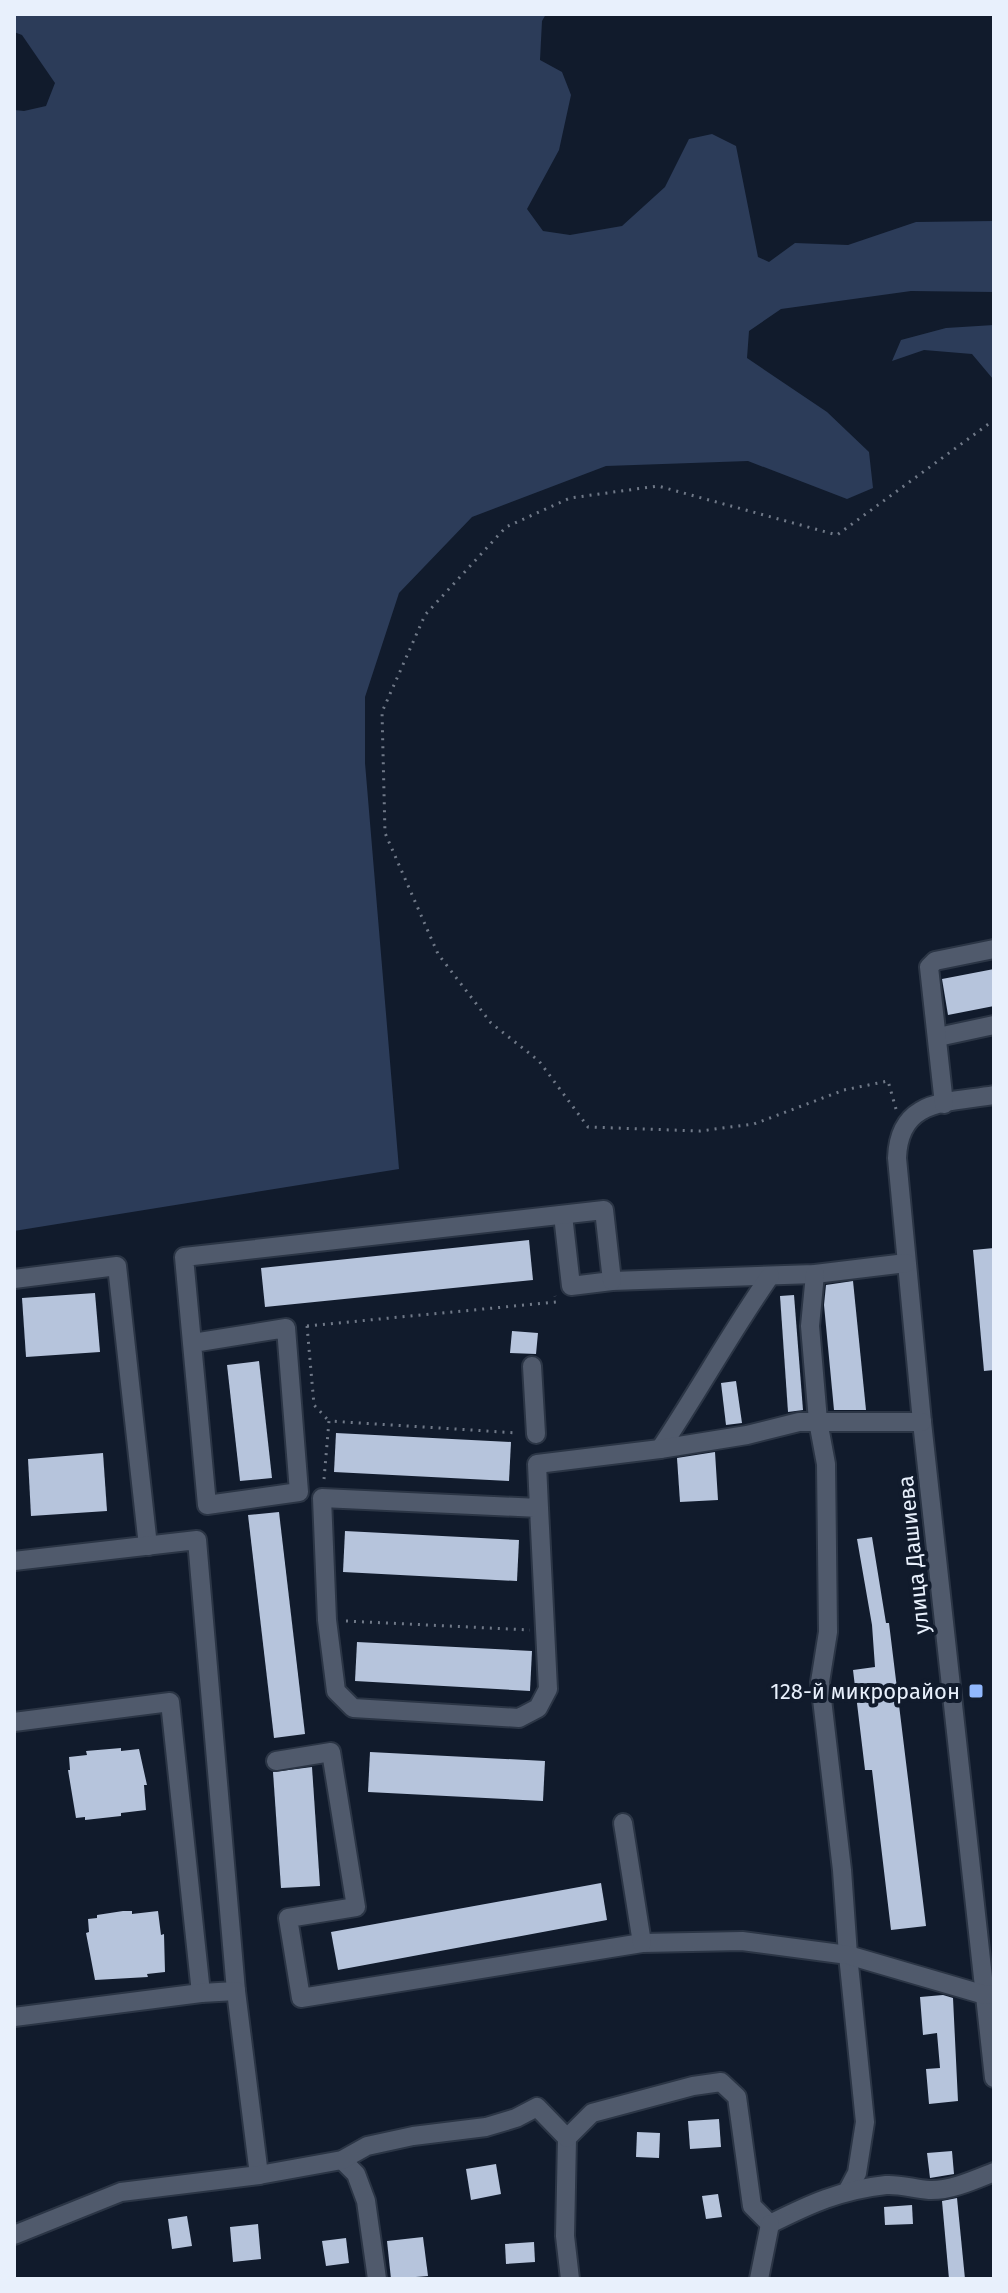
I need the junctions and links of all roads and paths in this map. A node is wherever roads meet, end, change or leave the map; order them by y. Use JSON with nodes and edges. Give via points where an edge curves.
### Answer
{"nodes":[{"id":1,"x":994,"y":420,"type":"edge"},
{"id":2,"x":994,"y":949,"type":"edge"},
{"id":3,"x":994,"y":1025,"type":"edge"},
{"id":4,"x":938,"y":1037,"type":"junction"},
{"id":5,"x":994,"y":1095,"type":"edge"},
{"id":6,"x":944,"y":1104,"type":"junction"},
{"id":7,"x":902,"y":1128,"type":"junction"},
{"id":8,"x":563,"y":1215,"type":"junction"},
{"id":9,"x":906,"y":1263,"type":"junction"},
{"id":10,"x":815,"y":1274,"type":"junction"},
{"id":11,"x":770,"y":1276,"type":"junction"},
{"id":12,"x":14,"y":1279,"type":"edge"},
{"id":13,"x":612,"y":1281,"type":"junction"},
{"id":14,"x":555,"y":1288,"type":"dead end"},
{"id":15,"x":307,"y":1326,"type":"junction"},
{"id":16,"x":286,"y":1328,"type":"junction"},
{"id":17,"x":193,"y":1343,"type":"junction"},
{"id":18,"x":532,"y":1366,"type":"dead end"},
{"id":19,"x":329,"y":1421,"type":"junction"},
{"id":20,"x":818,"y":1421,"type":"junction"},
{"id":21,"x":922,"y":1422,"type":"junction"},
{"id":22,"x":536,"y":1434,"type":"joint"},
{"id":23,"x":660,"y":1449,"type":"junction"},
{"id":24,"x":322,"y":1498,"type":"junction"},
{"id":25,"x":539,"y":1508,"type":"junction"},
{"id":26,"x":148,"y":1546,"type":"junction"},
{"id":27,"x":14,"y":1561,"type":"edge"},
{"id":28,"x":327,"y":1620,"type":"junction"},
{"id":29,"x":546,"y":1631,"type":"junction"},
{"id":30,"x":14,"y":1722,"type":"edge"},
{"id":31,"x":276,"y":1761,"type":"dead end"},
{"id":32,"x":623,"y":1823,"type":"dead end"},
{"id":33,"x":642,"y":1943,"type":"junction"},
{"id":34,"x":848,"y":1955,"type":"junction"},
{"id":35,"x":236,"y":1991,"type":"junction"},
{"id":36,"x":201,"y":1993,"type":"junction"},
{"id":37,"x":990,"y":1995,"type":"edge"},
{"id":38,"x":14,"y":2017,"type":"edge"},
{"id":39,"x":994,"y":2078,"type":"edge"},
{"id":40,"x":567,"y":2138,"type":"junction"},
{"id":41,"x":342,"y":2160,"type":"junction"},
{"id":42,"x":994,"y":2172,"type":"edge"},
{"id":43,"x":259,"y":2175,"type":"junction"},
{"id":44,"x":848,"y":2190,"type":"junction"},
{"id":45,"x":770,"y":2224,"type":"junction"},
{"id":46,"x":14,"y":2235,"type":"edge"},
{"id":47,"x":377,"y":2279,"type":"edge"},
{"id":48,"x":570,"y":2279,"type":"edge"},
{"id":49,"x":759,"y":2279,"type":"edge"}],
"edges":[{"from":1,"to":7,"type":"path","via":[[837,535],[658,486],[570,498],[506,527],[425,615],[382,712],[385,833],[438,954],[491,1023],[539,1061],[588,1127],[700,1131],[754,1124],[844,1090],[888,1081]]},
{"from":2,"to":4,"type":"street","via":[[935,961],[929,967]]},
{"from":3,"to":4,"type":"street"},
{"from":4,"to":6,"type":"street"},
{"from":5,"to":6,"type":"street"},
{"from":6,"to":7,"type":"street","via":[[922,1109]]},
{"from":7,"to":9,"type":"street","name":"улица Дашиева","via":[[897,1158]]},
{"from":8,"to":13,"type":"street","via":[[604,1210]]},
{"from":8,"to":13,"type":"street","via":[[571,1286]]},
{"from":8,"to":17,"type":"street","via":[[184,1257]]},
{"from":9,"to":10,"type":"street"},
{"from":9,"to":21,"type":"street","name":"улица Дашиева"},
{"from":10,"to":11,"type":"street"},
{"from":10,"to":20,"type":"street","via":[[810,1326]]},
{"from":11,"to":13,"type":"street"},
{"from":11,"to":23,"type":"street"},
{"from":12,"to":26,"type":"street","via":[[117,1266]]},
{"from":14,"to":15,"type":"path","via":[[556,1302]]},
{"from":15,"to":16,"type":"path"},
{"from":15,"to":19,"type":"path","via":[[314,1405]]},
{"from":16,"to":17,"type":"street"},
{"from":16,"to":17,"type":"street","via":[[299,1492],[207,1505]]},
{"from":18,"to":22,"type":"street"},
{"from":19,"to":22,"type":"path"},
{"from":19,"to":24,"type":"path"},
{"from":20,"to":21,"type":"street"},
{"from":20,"to":23,"type":"street"},
{"from":20,"to":34,"type":"street","via":[[826,1464],[828,1632],[820,1682]]},
{"from":21,"to":37,"type":"street","name":"улица Дашиева"},
{"from":23,"to":25,"type":"street","via":[[537,1464]]},
{"from":24,"to":25,"type":"street"},
{"from":24,"to":28,"type":"street"},
{"from":25,"to":29,"type":"street"},
{"from":26,"to":27,"type":"street"},
{"from":26,"to":35,"type":"street","via":[[197,1540]]},
{"from":28,"to":29,"type":"path"},
{"from":28,"to":29,"type":"street","via":[[336,1691],[353,1708],[519,1718],[538,1708],[548,1689]]},
{"from":30,"to":36,"type":"street","via":[[170,1702]]},
{"from":31,"to":33,"type":"street","via":[[331,1752],[356,1907],[288,1918],[301,1998]]},
{"from":32,"to":33,"type":"street"},
{"from":33,"to":34,"type":"street","via":[[742,1941]]},
{"from":34,"to":37,"type":"street"},
{"from":34,"to":44,"type":"street","via":[[865,2122],[857,2173]]},
{"from":35,"to":36,"type":"street"},
{"from":35,"to":43,"type":"street"},
{"from":36,"to":38,"type":"street"},
{"from":37,"to":39,"type":"street","name":"улица Дашиева"},
{"from":40,"to":41,"type":"street","via":[[537,2107],[486,2127],[367,2146]]},
{"from":40,"to":45,"type":"street","via":[[592,2113],[721,2082],[737,2097],[752,2206]]},
{"from":40,"to":48,"type":"street","via":[[565,2236]]},
{"from":41,"to":43,"type":"street"},
{"from":41,"to":47,"type":"street","via":[[356,2174],[366,2201]]},
{"from":42,"to":44,"type":"street","via":[[932,2190],[891,2185]]},
{"from":43,"to":46,"type":"street","via":[[121,2192]]},
{"from":44,"to":45,"type":"street"},
{"from":45,"to":49,"type":"street"}]}
